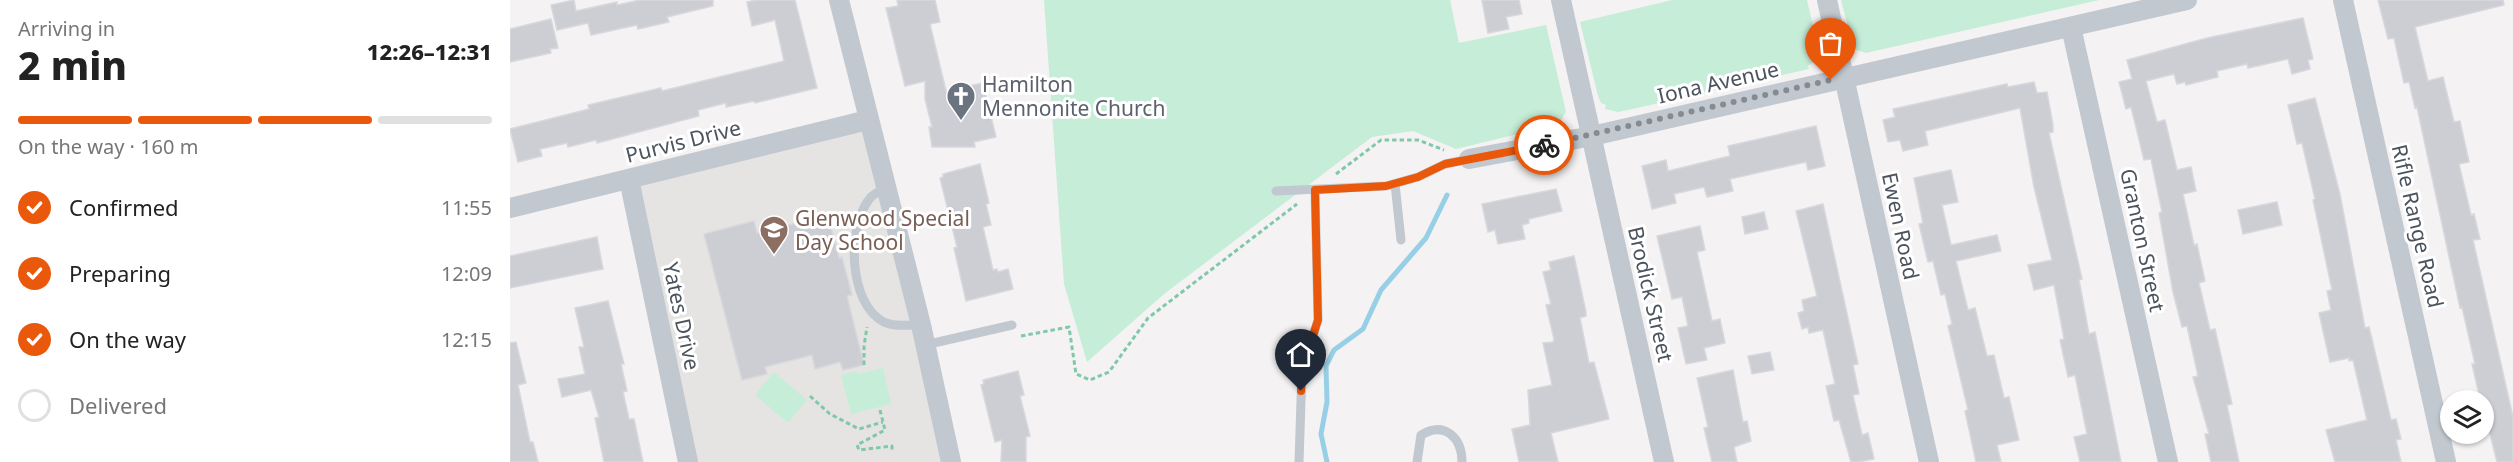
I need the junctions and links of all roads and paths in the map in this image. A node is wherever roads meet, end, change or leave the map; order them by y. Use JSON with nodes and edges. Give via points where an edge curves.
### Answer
{"nodes":[{"id":1,"x":839,"y":0,"type":"edge"},
{"id":2,"x":1561,"y":0,"type":"edge"},
{"id":3,"x":1827,"y":0,"type":"edge"},
{"id":4,"x":2187,"y":0,"type":"edge"},
{"id":5,"x":2343,"y":0,"type":"edge"},
{"id":6,"x":2071,"y":27,"type":"junction"},
{"id":7,"x":1844,"y":77,"type":"junction"},
{"id":8,"x":868,"y":120,"type":"junction"},
{"id":9,"x":1592,"y":136,"type":"junction"},
{"id":10,"x":1469,"y":159,"type":"junction"},
{"id":11,"x":629,"y":179,"type":"junction"},
{"id":12,"x":1395,"y":184,"type":"junction"},
{"id":13,"x":887,"y":187,"type":"junction"},
{"id":14,"x":1315,"y":190,"type":"junction"},
{"id":15,"x":1276,"y":191,"type":"dead end"},
{"id":16,"x":510,"y":208,"type":"edge"},
{"id":17,"x":1401,"y":240,"type":"dead end"},
{"id":18,"x":871,"y":311,"type":"junction"},
{"id":19,"x":921,"y":325,"type":"junction"},
{"id":20,"x":1012,"y":326,"type":"joint"},
{"id":21,"x":925,"y":345,"type":"junction"},
{"id":22,"x":864,"y":365,"type":"dead end"},
{"id":23,"x":810,"y":396,"type":"dead end"},
{"id":24,"x":880,"y":410,"type":"dead end"},
{"id":25,"x":883,"y":422,"type":"junction"},
{"id":26,"x":892,"y":451,"type":"dead end"},
{"id":27,"x":688,"y":462,"type":"edge"},
{"id":28,"x":951,"y":462,"type":"edge"},
{"id":29,"x":1299,"y":462,"type":"edge"},
{"id":30,"x":1417,"y":462,"type":"edge"},
{"id":31,"x":1462,"y":462,"type":"edge"},
{"id":32,"x":1664,"y":462,"type":"edge"},
{"id":33,"x":1929,"y":462,"type":"edge"},
{"id":34,"x":2168,"y":462,"type":"edge"},
{"id":35,"x":2446,"y":462,"type":"edge"}],
"edges":[{"from":1,"to":8,"type":"street"},
{"from":2,"to":9,"type":"street","name":"Brodick Street"},
{"from":3,"to":7,"type":"street","name":"Ewen Road"},
{"from":4,"to":6,"type":"street","name":"Iona Avenue"},
{"from":5,"to":35,"type":"street","name":"Rifle Range Road"},
{"from":6,"to":7,"type":"street","name":"Iona Avenue"},
{"from":6,"to":34,"type":"street","name":"Granton Street"},
{"from":7,"to":9,"type":"street","name":"Iona Avenue"},
{"from":7,"to":33,"type":"street","name":"Ewen Road"},
{"from":8,"to":11,"type":"street","name":"Purvis Drive"},
{"from":8,"to":13,"type":"street"},
{"from":9,"to":10,"type":"street","name":"Iona Avenue"},
{"from":9,"to":32,"type":"street","name":"Brodick Street"},
{"from":10,"to":12,"type":"lane"},
{"from":10,"to":14,"type":"path","via":[[1418,140],[1380,140]]},
{"from":11,"to":16,"type":"street","name":"Purvis Drive"},
{"from":11,"to":27,"type":"street","name":"Yates Drive"},
{"from":12,"to":14,"type":"lane"},
{"from":12,"to":17,"type":"lane"},
{"from":13,"to":18,"type":"lane","via":[[872,197],[859,218],[853,244],[860,289]]},
{"from":13,"to":19,"type":"street"},
{"from":14,"to":15,"type":"lane"},
{"from":14,"to":20,"type":"path","via":[[1148,318],[1109,372],[1090,380],[1076,375],[1069,327],[1021,336]]},
{"from":14,"to":29,"type":"lane","via":[[1318,320],[1302,370]]},
{"from":18,"to":19,"type":"lane","via":[[892,325]]},
{"from":18,"to":22,"type":"path"},
{"from":19,"to":21,"type":"street"},
{"from":20,"to":21,"type":"lane"},
{"from":21,"to":28,"type":"street"},
{"from":23,"to":25,"type":"path","via":[[830,414],[858,429]]},
{"from":24,"to":25,"type":"path"},
{"from":25,"to":26,"type":"path","via":[[885,430],[857,445],[859,450],[892,446]]},
{"from":30,"to":31,"type":"lane","via":[[1421,435],[1441,430],[1459,443]]}]}
